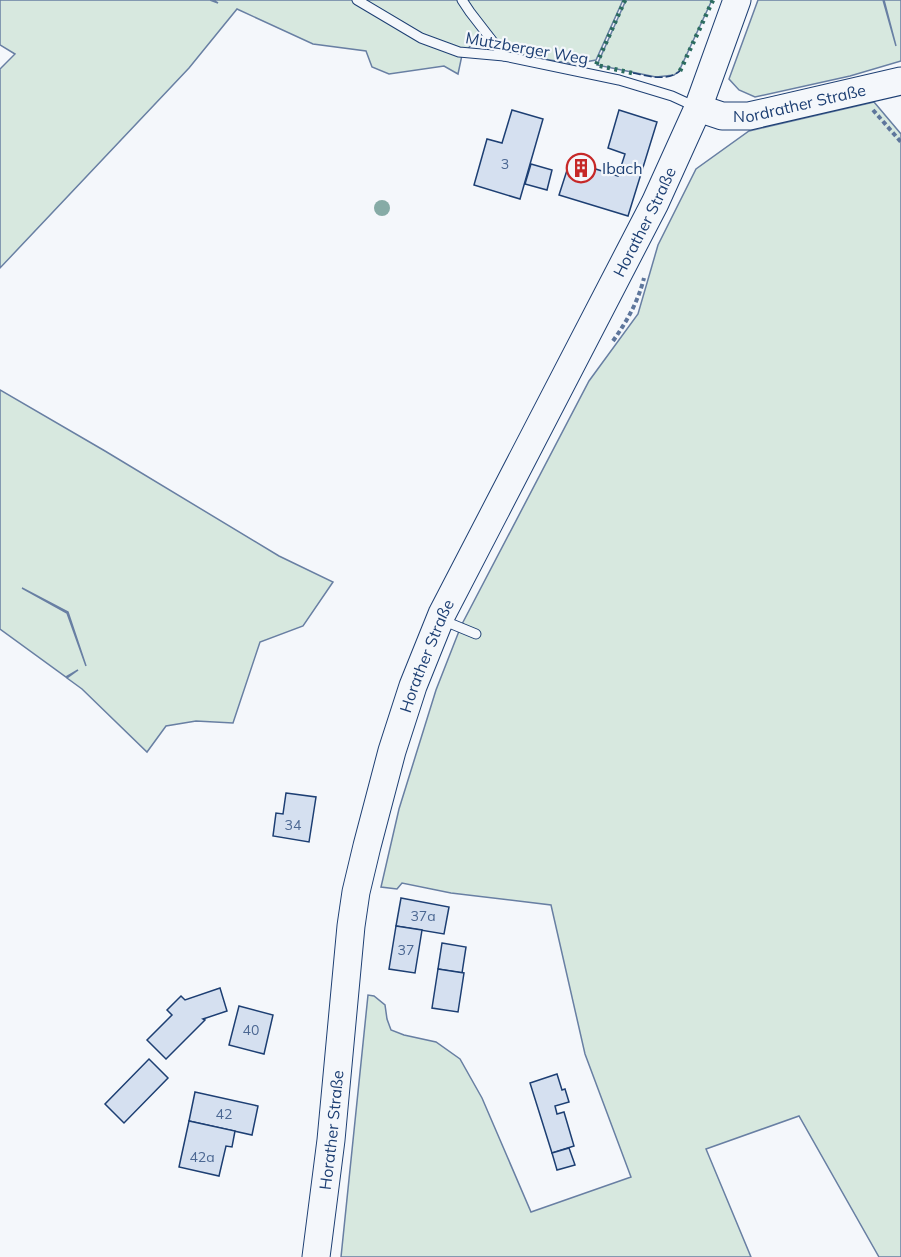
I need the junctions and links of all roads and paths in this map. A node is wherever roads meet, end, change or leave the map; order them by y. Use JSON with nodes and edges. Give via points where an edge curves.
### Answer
{"nodes":[{"id":1,"x":357,"y":0,"type":"edge"},
{"id":2,"x":462,"y":0,"type":"edge"},
{"id":3,"x":737,"y":0,"type":"edge"},
{"id":4,"x":504,"y":56,"type":"junction"},
{"id":5,"x":901,"y":81,"type":"edge"},
{"id":6,"x":857,"y":91,"type":"junction"},
{"id":7,"x":698,"y":108,"type":"junction"},
{"id":8,"x":901,"y":142,"type":"edge"},
{"id":9,"x":440,"y":620,"type":"junction"},
{"id":10,"x":476,"y":634,"type":"dead end"},
{"id":11,"x":316,"y":1257,"type":"edge"}],
"edges":[{"from":1,"to":4,"type":"lane","name":"Mutzberger Weg","via":[[421,38],[459,52]]},
{"from":2,"to":4,"type":"lane"},
{"from":3,"to":7,"type":"main road","name":"Horather Straße"},
{"from":4,"to":7,"type":"lane","name":"Mutzberger Weg","via":[[619,80]]},
{"from":5,"to":6,"type":"main road","name":"Nordrather Straße"},
{"from":6,"to":7,"type":"main road","name":"Nordrather Straße","via":[[749,116],[722,116]]},
{"from":6,"to":8,"type":"path"},
{"from":7,"to":9,"type":"main road","name":"Horather Straße","via":[[655,203]]},
{"from":9,"to":10,"type":"lane"},
{"from":9,"to":11,"type":"main road","name":"Horather Straße","via":[[392,751],[356,892]]}]}
